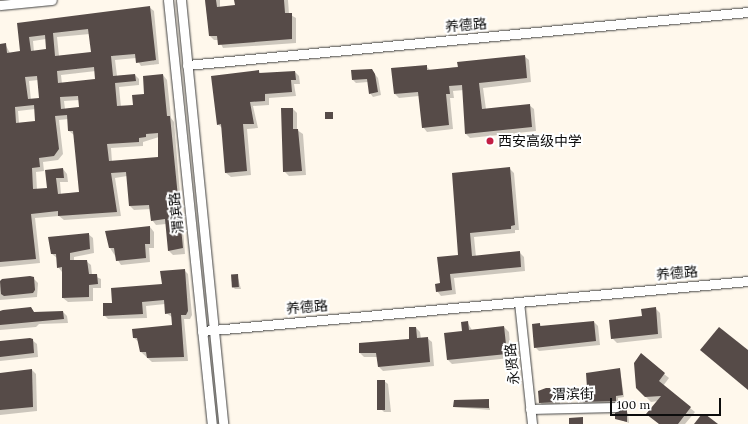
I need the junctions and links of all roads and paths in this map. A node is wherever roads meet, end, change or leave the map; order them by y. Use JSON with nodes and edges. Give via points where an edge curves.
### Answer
{"nodes":[{"id":1,"x":52,"y":0,"type":"edge"},
{"id":2,"x":168,"y":0,"type":"edge"},
{"id":3,"x":180,"y":0,"type":"edge"},
{"id":4,"x":0,"y":5,"type":"edge"},
{"id":5,"x":748,"y":12,"type":"edge"},
{"id":6,"x":187,"y":66,"type":"junction"},
{"id":7,"x":748,"y":281,"type":"edge"},
{"id":8,"x":519,"y":302,"type":"junction"},
{"id":9,"x":214,"y":329,"type":"junction"},
{"id":10,"x":202,"y":331,"type":"junction"},
{"id":11,"x":616,"y":407,"type":"dead end"},
{"id":12,"x":530,"y":409,"type":"junction"},
{"id":13,"x":212,"y":424,"type":"edge"},
{"id":14,"x":224,"y":424,"type":"edge"},
{"id":15,"x":532,"y":424,"type":"edge"}],
"edges":[{"from":1,"to":4,"type":"street"},
{"from":2,"to":10,"type":"street","name":"渭滨路"},
{"from":3,"to":6,"type":"street","name":"渭滨路"},
{"from":5,"to":6,"type":"street","name":"养德路"},
{"from":6,"to":9,"type":"street","name":"渭滨路"},
{"from":7,"to":8,"type":"street","name":"养德路"},
{"from":8,"to":9,"type":"street","name":"养德路"},
{"from":8,"to":12,"type":"street","name":"永贤路"},
{"from":9,"to":10,"type":"street","name":"养德路"},
{"from":9,"to":14,"type":"street","name":"渭滨路"},
{"from":10,"to":13,"type":"street","name":"渭滨路"},
{"from":11,"to":12,"type":"street","name":"渭滨街"},
{"from":12,"to":15,"type":"street","name":"永贤路"}]}
